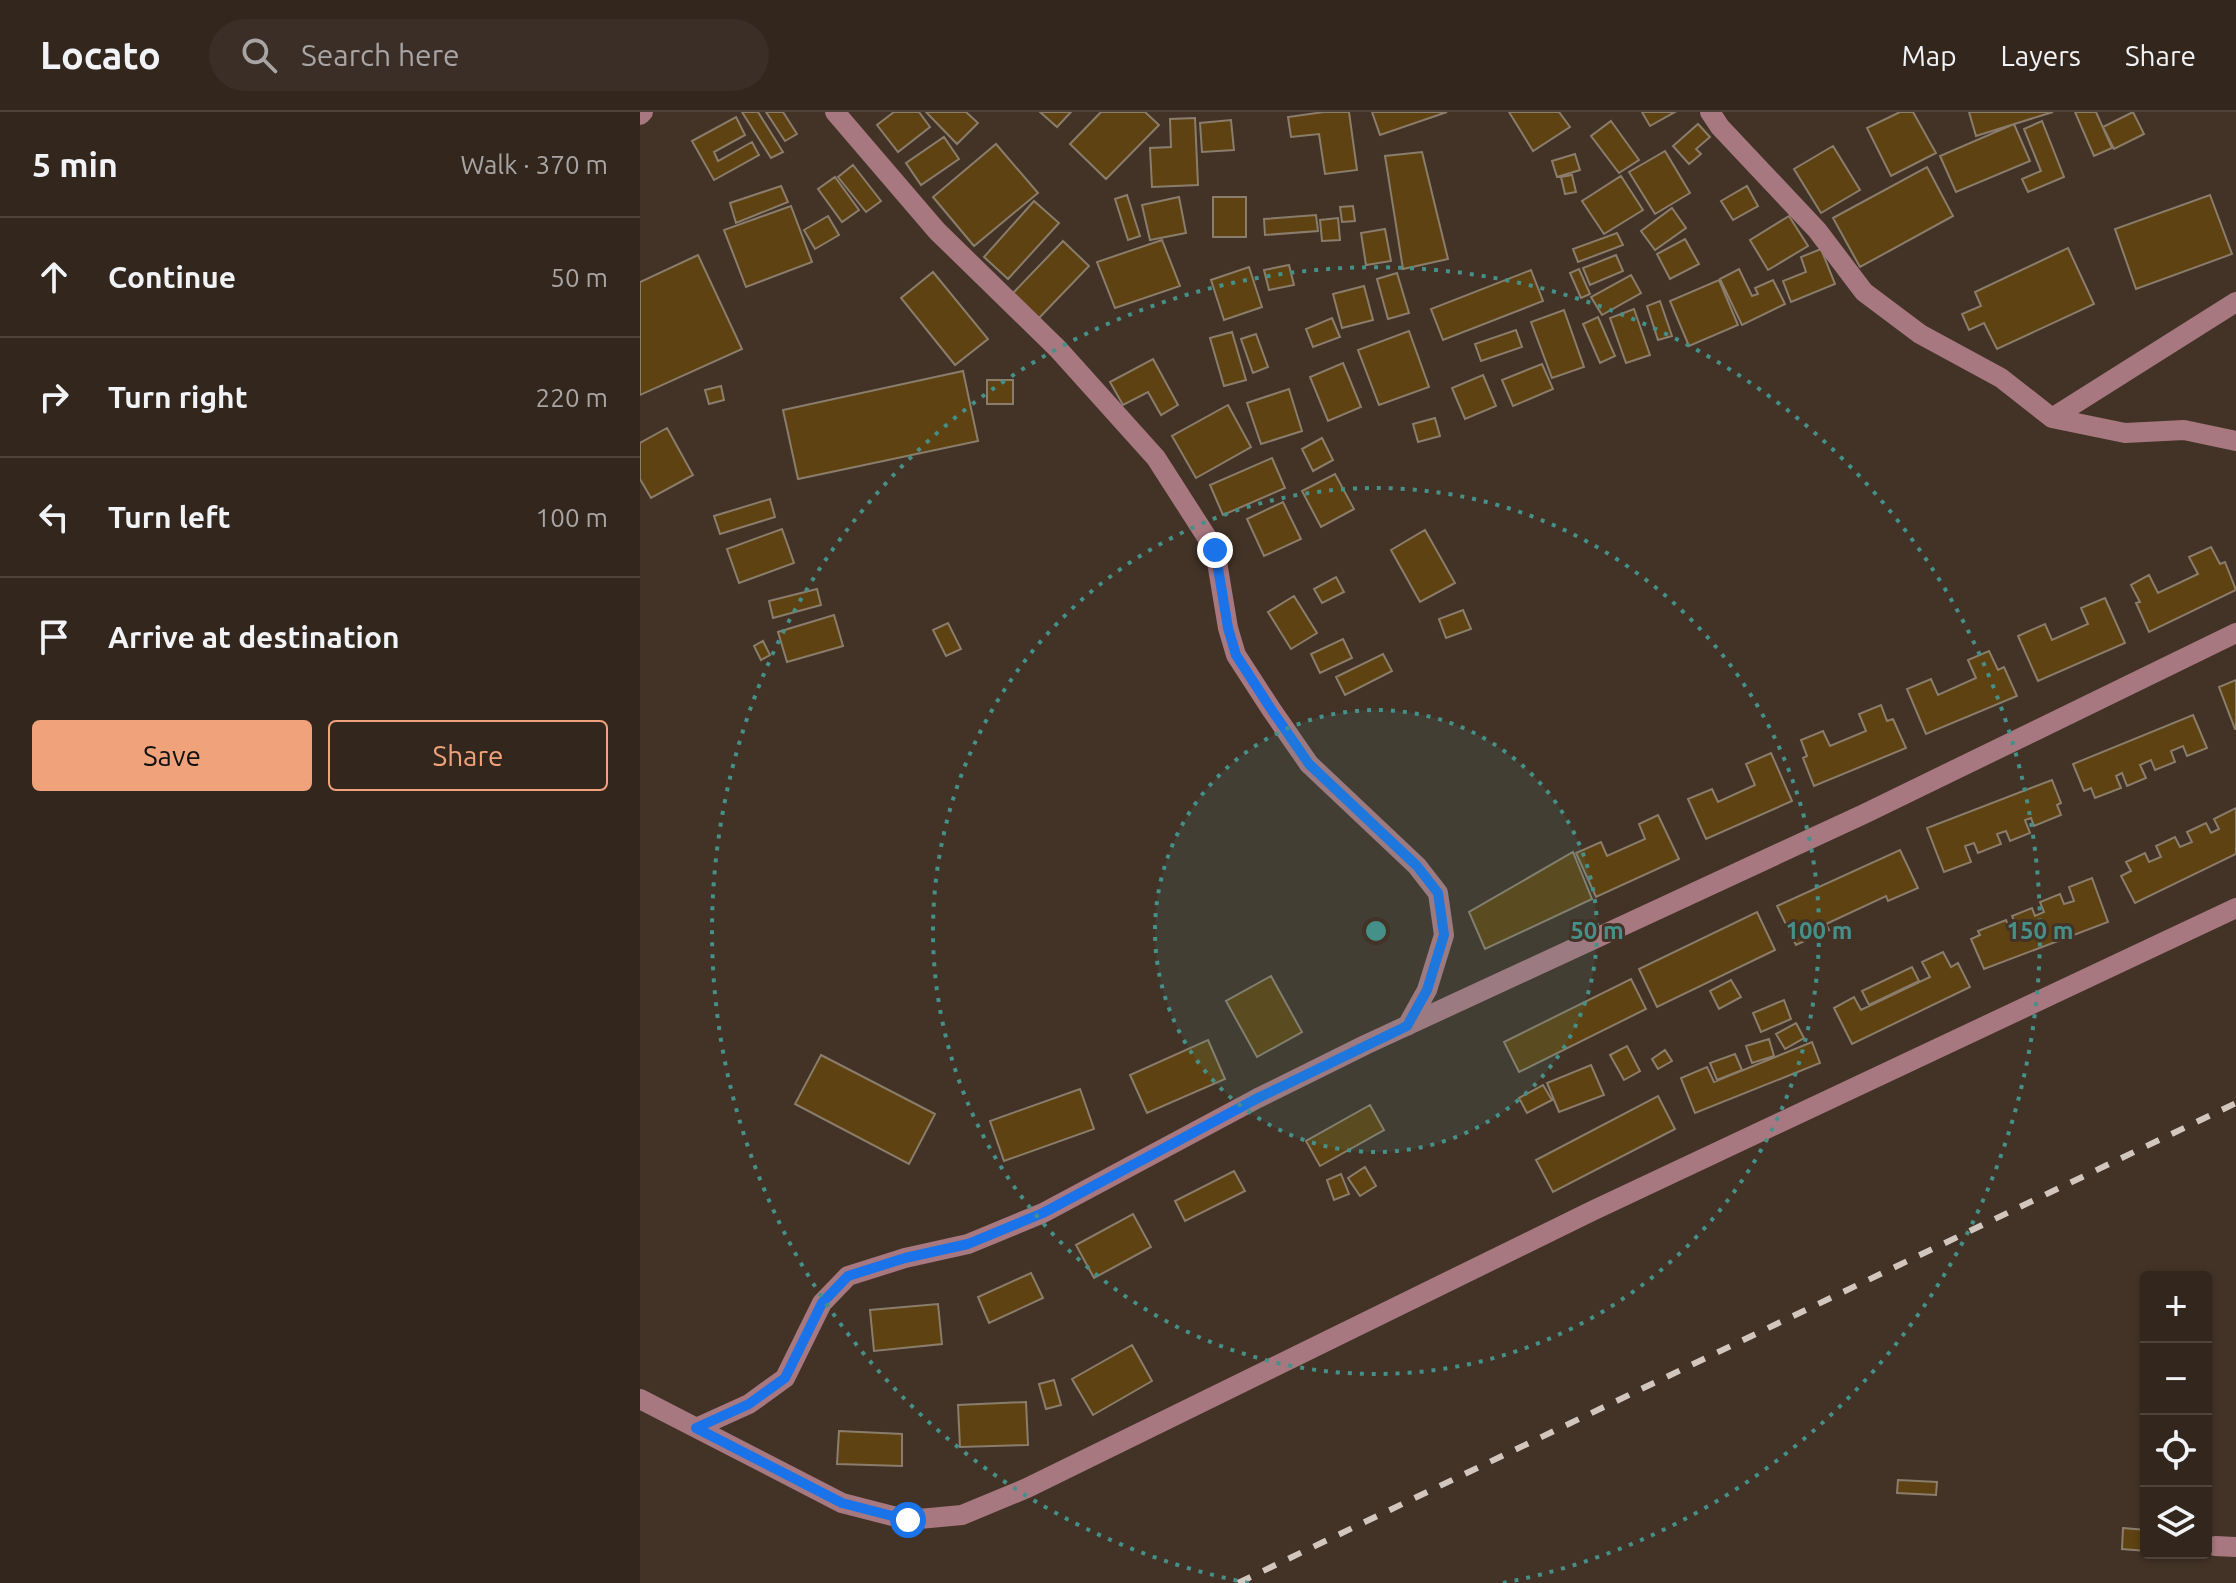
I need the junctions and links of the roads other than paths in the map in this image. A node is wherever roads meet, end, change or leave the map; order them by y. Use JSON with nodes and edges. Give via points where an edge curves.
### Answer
{"nodes":[{"id":1,"x":835,"y":112,"type":"edge"},
{"id":2,"x":1710,"y":112,"type":"edge"},
{"id":3,"x":2236,"y":302,"type":"edge"},
{"id":4,"x":2052,"y":418,"type":"junction"},
{"id":5,"x":2236,"y":441,"type":"edge"},
{"id":6,"x":2236,"y":633,"type":"edge"},
{"id":7,"x":2236,"y":908,"type":"edge"},
{"id":8,"x":1407,"y":1026,"type":"junction"},
{"id":9,"x":640,"y":1399,"type":"edge"},
{"id":10,"x":696,"y":1428,"type":"junction"},
{"id":11,"x":2215,"y":1546,"type":"dead end"},
{"id":12,"x":2236,"y":1547,"type":"edge"}],
"edges":[{"from":1,"to":8,"type":"street","via":[[937,231],[1058,349],[1156,458],[1215,550],[1236,655],[1271,709],[1309,764],[1417,866],[1438,893],[1444,935],[1427,990]]},
{"from":2,"to":4,"type":"street","via":[[1817,230],[1864,292],[1920,334],[2001,378]]},
{"from":3,"to":4,"type":"street"},
{"from":4,"to":5,"type":"street","via":[[2125,433],[2184,430]]},
{"from":6,"to":8,"type":"street","via":[[1864,814]]},
{"from":7,"to":10,"type":"street","via":[[962,1515],[908,1520],[842,1503]]},
{"from":8,"to":10,"type":"street","via":[[1258,1098],[1043,1213],[968,1244],[848,1276],[822,1303],[785,1378],[749,1404]]},
{"from":9,"to":10,"type":"street"},
{"from":11,"to":12,"type":"street"}]}
